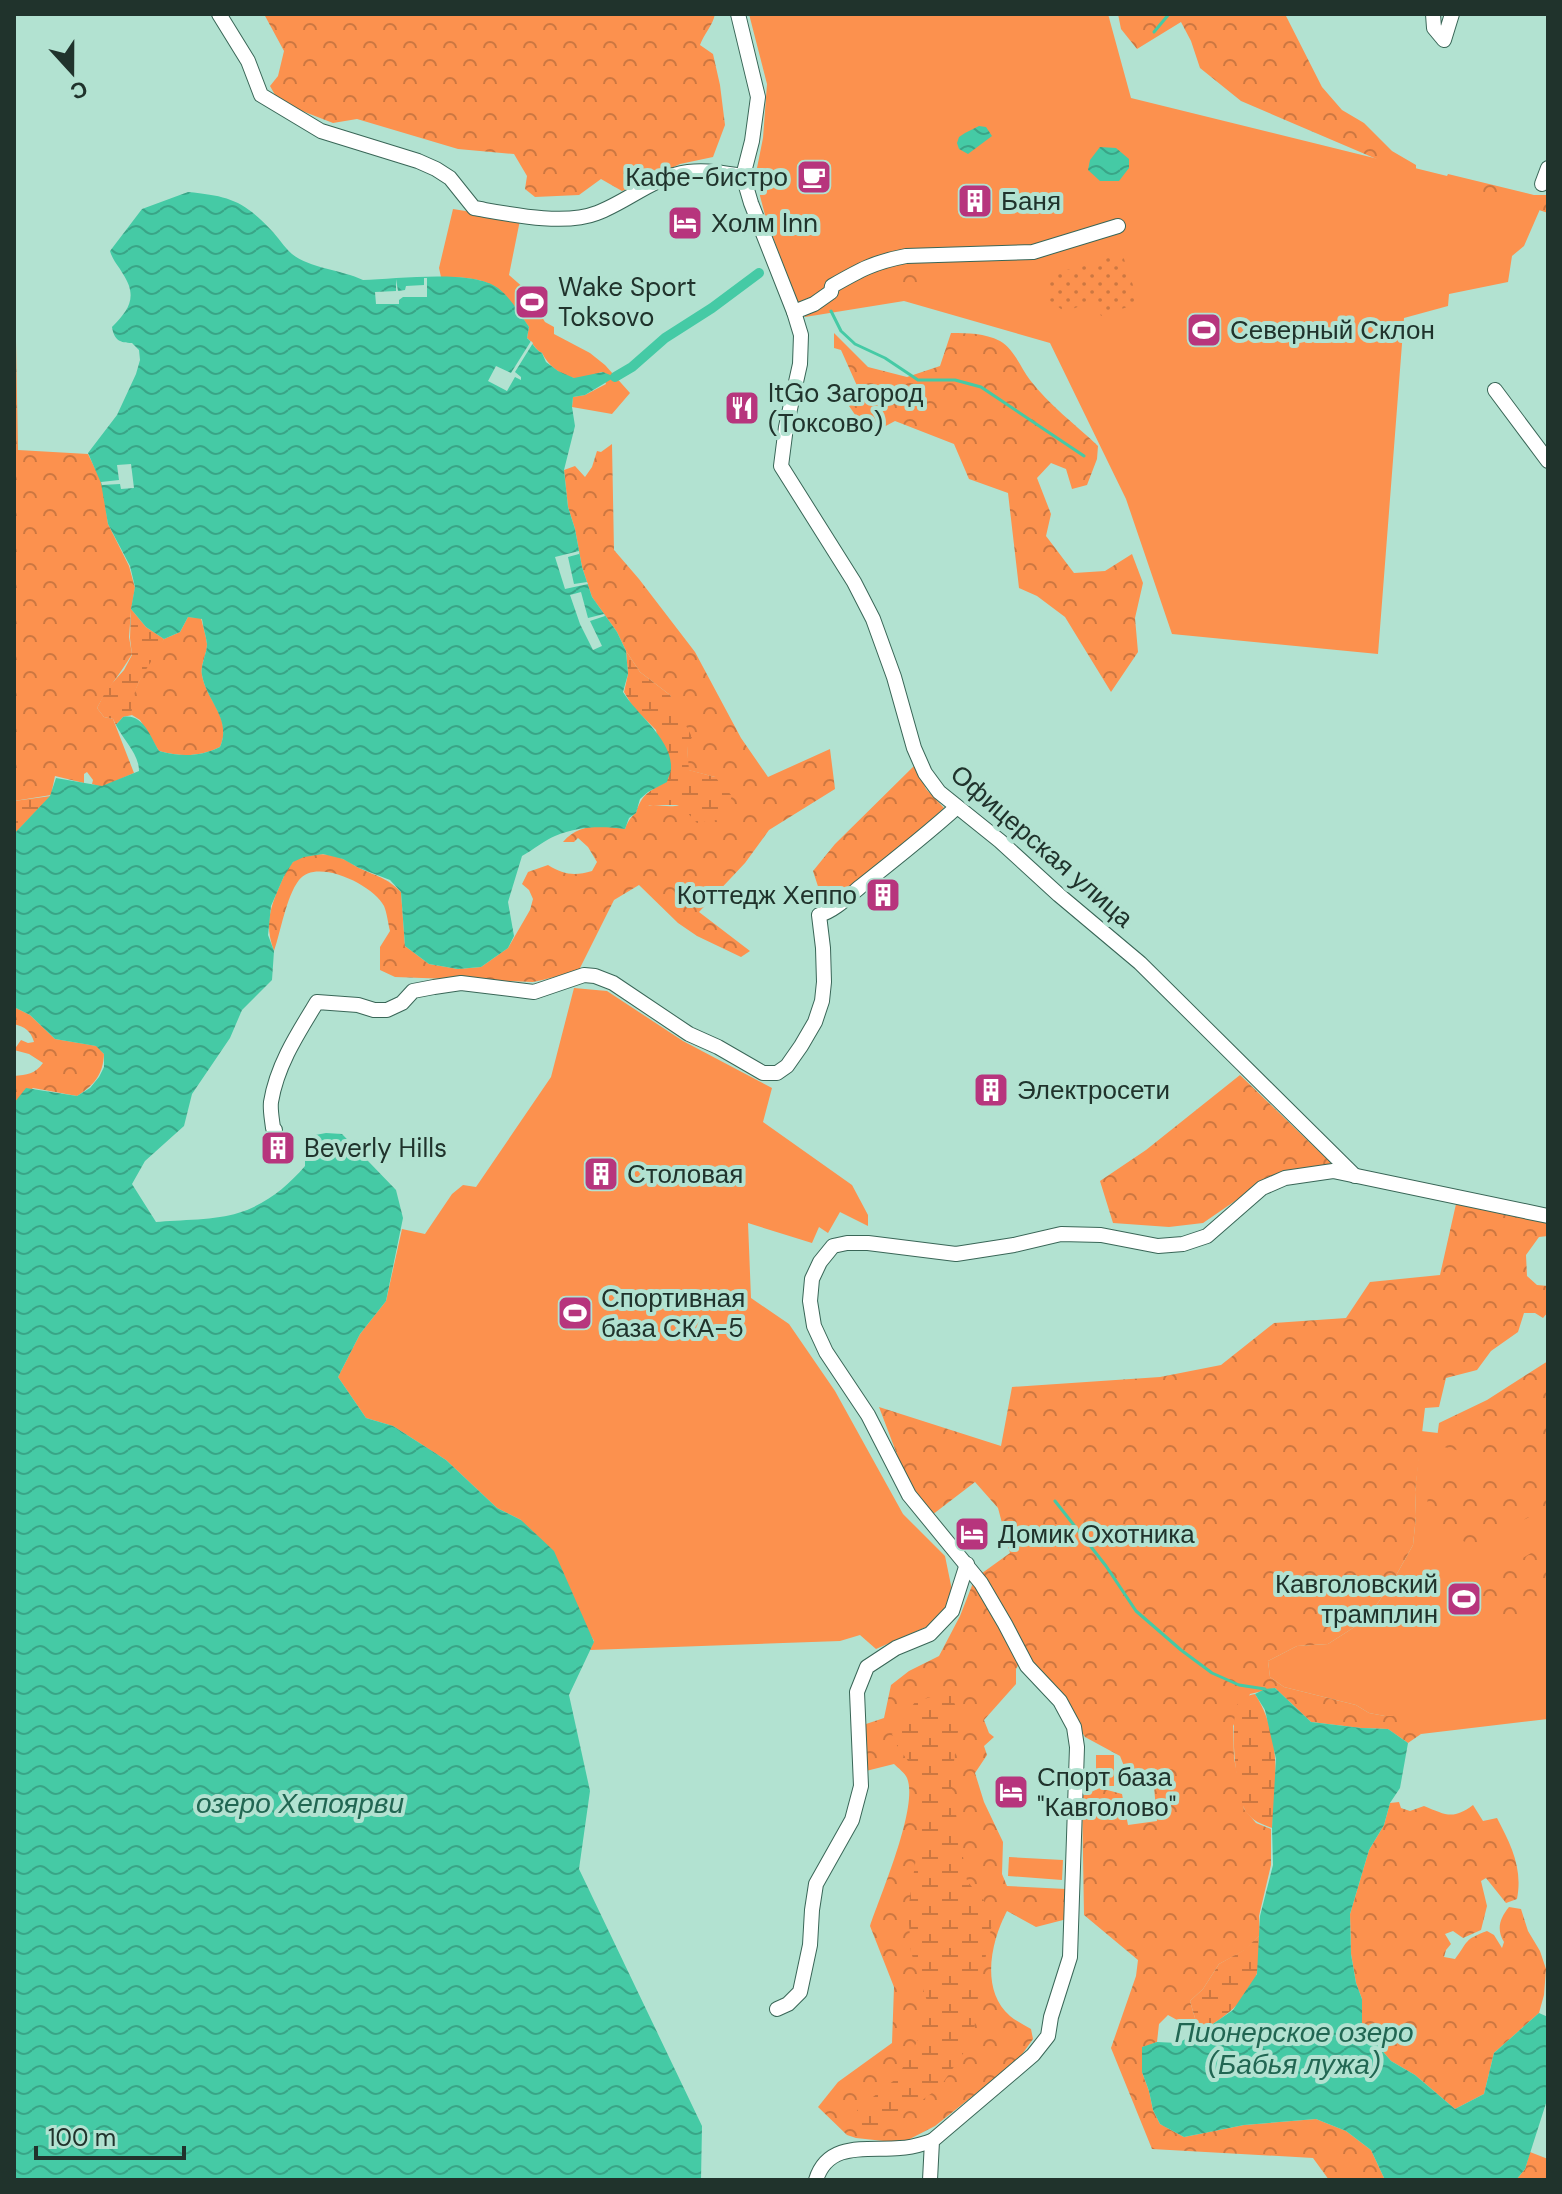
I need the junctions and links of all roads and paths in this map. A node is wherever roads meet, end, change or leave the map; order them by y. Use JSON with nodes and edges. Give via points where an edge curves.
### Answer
{"nodes":[{"id":1,"x":219,"y":14,"type":"edge"},
{"id":2,"x":738,"y":14,"type":"edge"},
{"id":3,"x":1433,"y":14,"type":"edge"},
{"id":4,"x":1452,"y":14,"type":"edge"},
{"id":5,"x":1548,"y":168,"type":"edge"},
{"id":6,"x":743,"y":176,"type":"junction"},
{"id":7,"x":1542,"y":184,"type":"dead end"},
{"id":8,"x":1118,"y":226,"type":"dead end"},
{"id":9,"x":792,"y":308,"type":"junction"},
{"id":10,"x":1495,"y":390,"type":"dead end"},
{"id":11,"x":1548,"y":461,"type":"edge"},
{"id":12,"x":957,"y":807,"type":"junction"},
{"id":13,"x":275,"y":1130,"type":"dead end"},
{"id":14,"x":1356,"y":1177,"type":"junction"},
{"id":15,"x":1548,"y":1216,"type":"edge"},
{"id":16,"x":967,"y":1564,"type":"junction"},
{"id":17,"x":777,"y":2009,"type":"dead end"},
{"id":18,"x":932,"y":2141,"type":"junction"},
{"id":19,"x":816,"y":2180,"type":"edge"},
{"id":20,"x":930,"y":2180,"type":"edge"}],
"edges":[{"from":1,"to":6,"type":"street","via":[[248,61],[261,95],[321,131],[436,169],[474,208],[568,219],[596,214],[684,172]]},
{"from":2,"to":6,"type":"street","via":[[758,97]]},
{"from":3,"to":4,"type":"street","via":[[1434,28],[1444,40]]},
{"from":5,"to":7,"type":"street"},
{"from":6,"to":9,"type":"street","name":"Офицерская улица"},
{"from":8,"to":9,"type":"street","via":[[1033,252],[885,260],[832,286],[814,304]]},
{"from":9,"to":12,"type":"street","name":"Офицерская улица","via":[[801,335],[800,364],[781,466],[873,619],[925,773]]},
{"from":10,"to":11,"type":"street"},
{"from":12,"to":13,"type":"street","via":[[819,915],[822,1001],[815,1022],[777,1073],[763,1073],[689,1034],[595,976],[534,992],[461,983],[413,991],[387,1010],[317,1002],[279,1072],[270,1104]]},
{"from":12,"to":14,"type":"street","name":"Офицерская улица","via":[[1140,963]]},
{"from":14,"to":15,"type":"street"},
{"from":14,"to":16,"type":"street","via":[[1333,1171],[1285,1178],[1262,1188],[1207,1236],[1183,1244],[1158,1246],[1061,1234],[956,1254],[868,1243],[833,1246],[812,1279],[814,1326],[909,1495]]},
{"from":16,"to":17,"type":"street","via":[[952,1611],[930,1634],[867,1667],[857,1692],[861,1786],[855,1809],[816,1884],[800,1992]]},
{"from":16,"to":18,"type":"street","via":[[1027,1666],[1060,1701],[1074,1727],[1070,1957],[1044,2042]]},
{"from":18,"to":19,"type":"street","via":[[905,2148],[846,2150],[832,2158]]},
{"from":18,"to":20,"type":"street"}]}
